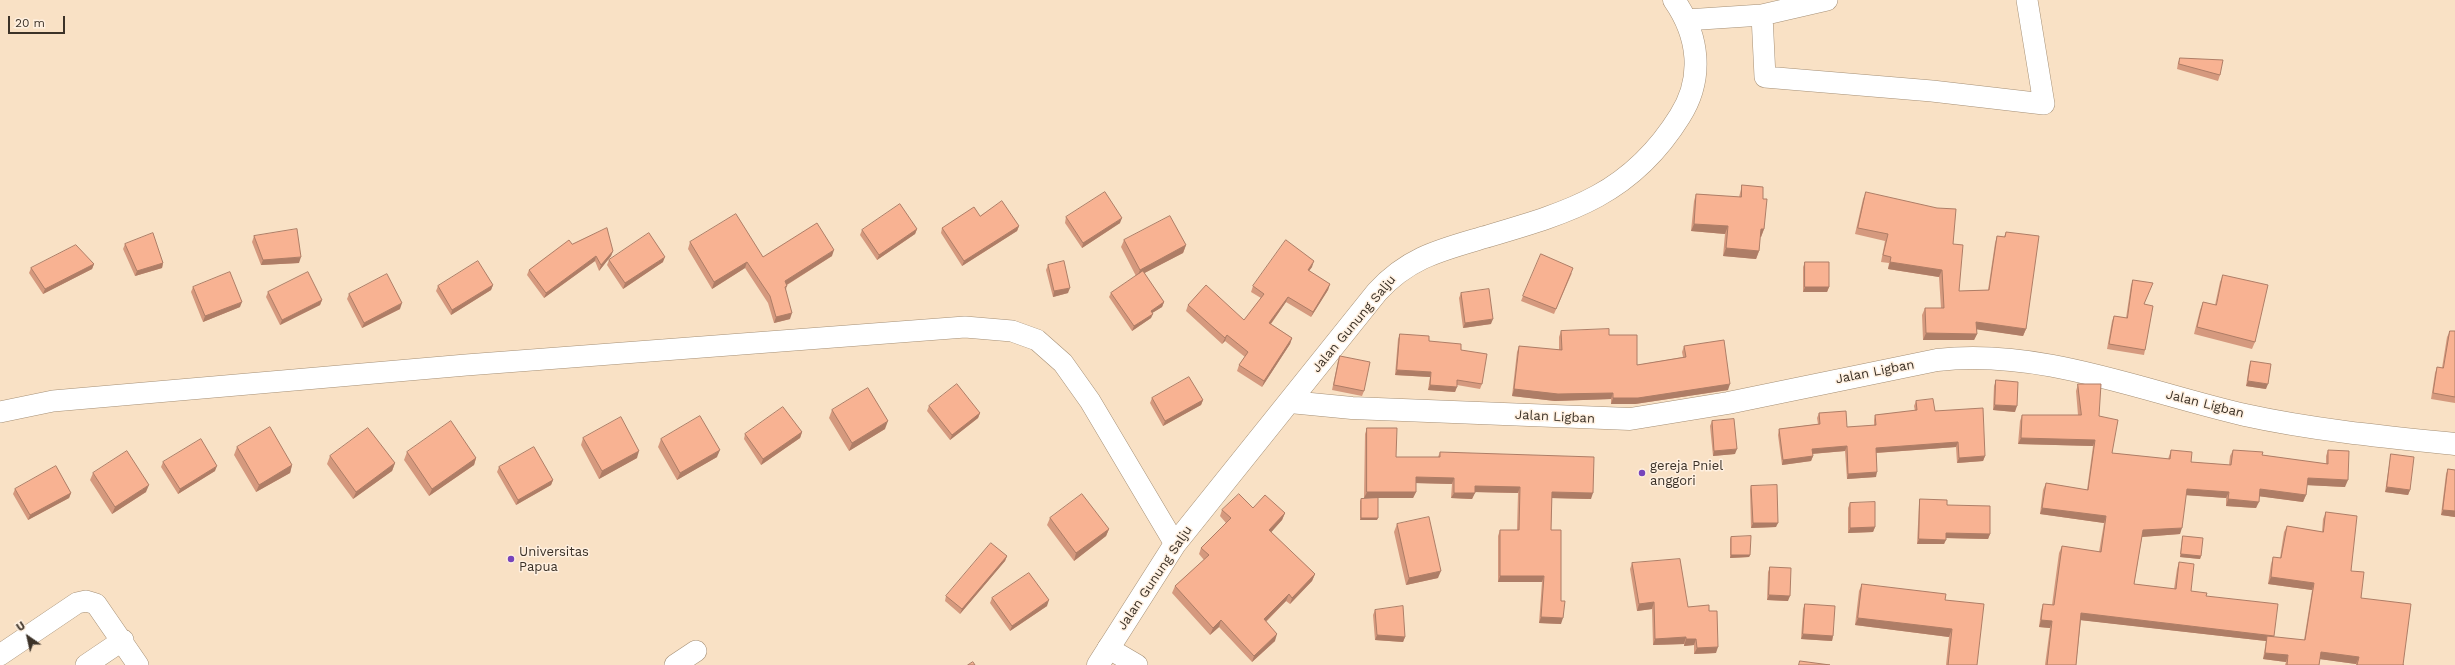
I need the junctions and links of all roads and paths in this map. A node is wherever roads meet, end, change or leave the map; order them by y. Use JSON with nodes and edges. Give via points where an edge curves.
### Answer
{"nodes":[{"id":1,"x":1674,"y":0,"type":"edge"},
{"id":2,"x":1826,"y":0,"type":"edge"},
{"id":3,"x":2027,"y":0,"type":"edge"},
{"id":4,"x":1762,"y":15,"type":"junction"},
{"id":5,"x":1686,"y":20,"type":"junction"},
{"id":6,"x":1290,"y":402,"type":"junction"},
{"id":7,"x":0,"y":412,"type":"edge"},
{"id":8,"x":2455,"y":444,"type":"edge"},
{"id":9,"x":1175,"y":544,"type":"junction"},
{"id":10,"x":123,"y":640,"type":"junction"},
{"id":11,"x":696,"y":651,"type":"dead end"},
{"id":12,"x":0,"y":655,"type":"edge"},
{"id":13,"x":1103,"y":657,"type":"edge"},
{"id":14,"x":86,"y":665,"type":"edge"},
{"id":15,"x":138,"y":665,"type":"edge"},
{"id":16,"x":675,"y":665,"type":"edge"},
{"id":17,"x":1136,"y":665,"type":"edge"}],
"edges":[{"from":1,"to":5,"type":"main road","name":"Jalan Gunung Salju"},
{"from":2,"to":4,"type":"street"},
{"from":3,"to":4,"type":"street","via":[[2044,104],[1932,91],[1765,77]]},
{"from":4,"to":5,"type":"street"},
{"from":5,"to":6,"type":"main road","name":"Jalan Gunung Salju","via":[[1693,39],[1696,59],[1693,92],[1669,134],[1637,167],[1605,193],[1574,209],[1437,251],[1405,266],[1377,292]]},
{"from":6,"to":8,"type":"main road","name":"Jalan Ligban","via":[[1352,408],[1630,419],[1728,403],[1937,360],[1971,359],[2023,362],[2070,371],[2246,415],[2377,436]]},
{"from":6,"to":9,"type":"main road","name":"Jalan Gunung Salju"},
{"from":7,"to":9,"type":"street","via":[[61,400],[466,364],[965,328],[1012,331],[1037,340],[1063,363],[1090,401]]},
{"from":9,"to":13,"type":"main road","name":"Jalan Gunung Salju"},
{"from":10,"to":12,"type":"street","via":[[96,604],[86,601],[77,603]]},
{"from":10,"to":14,"type":"street"},
{"from":10,"to":15,"type":"street"},
{"from":11,"to":16,"type":"street"},
{"from":13,"to":17,"type":"street"}]}
